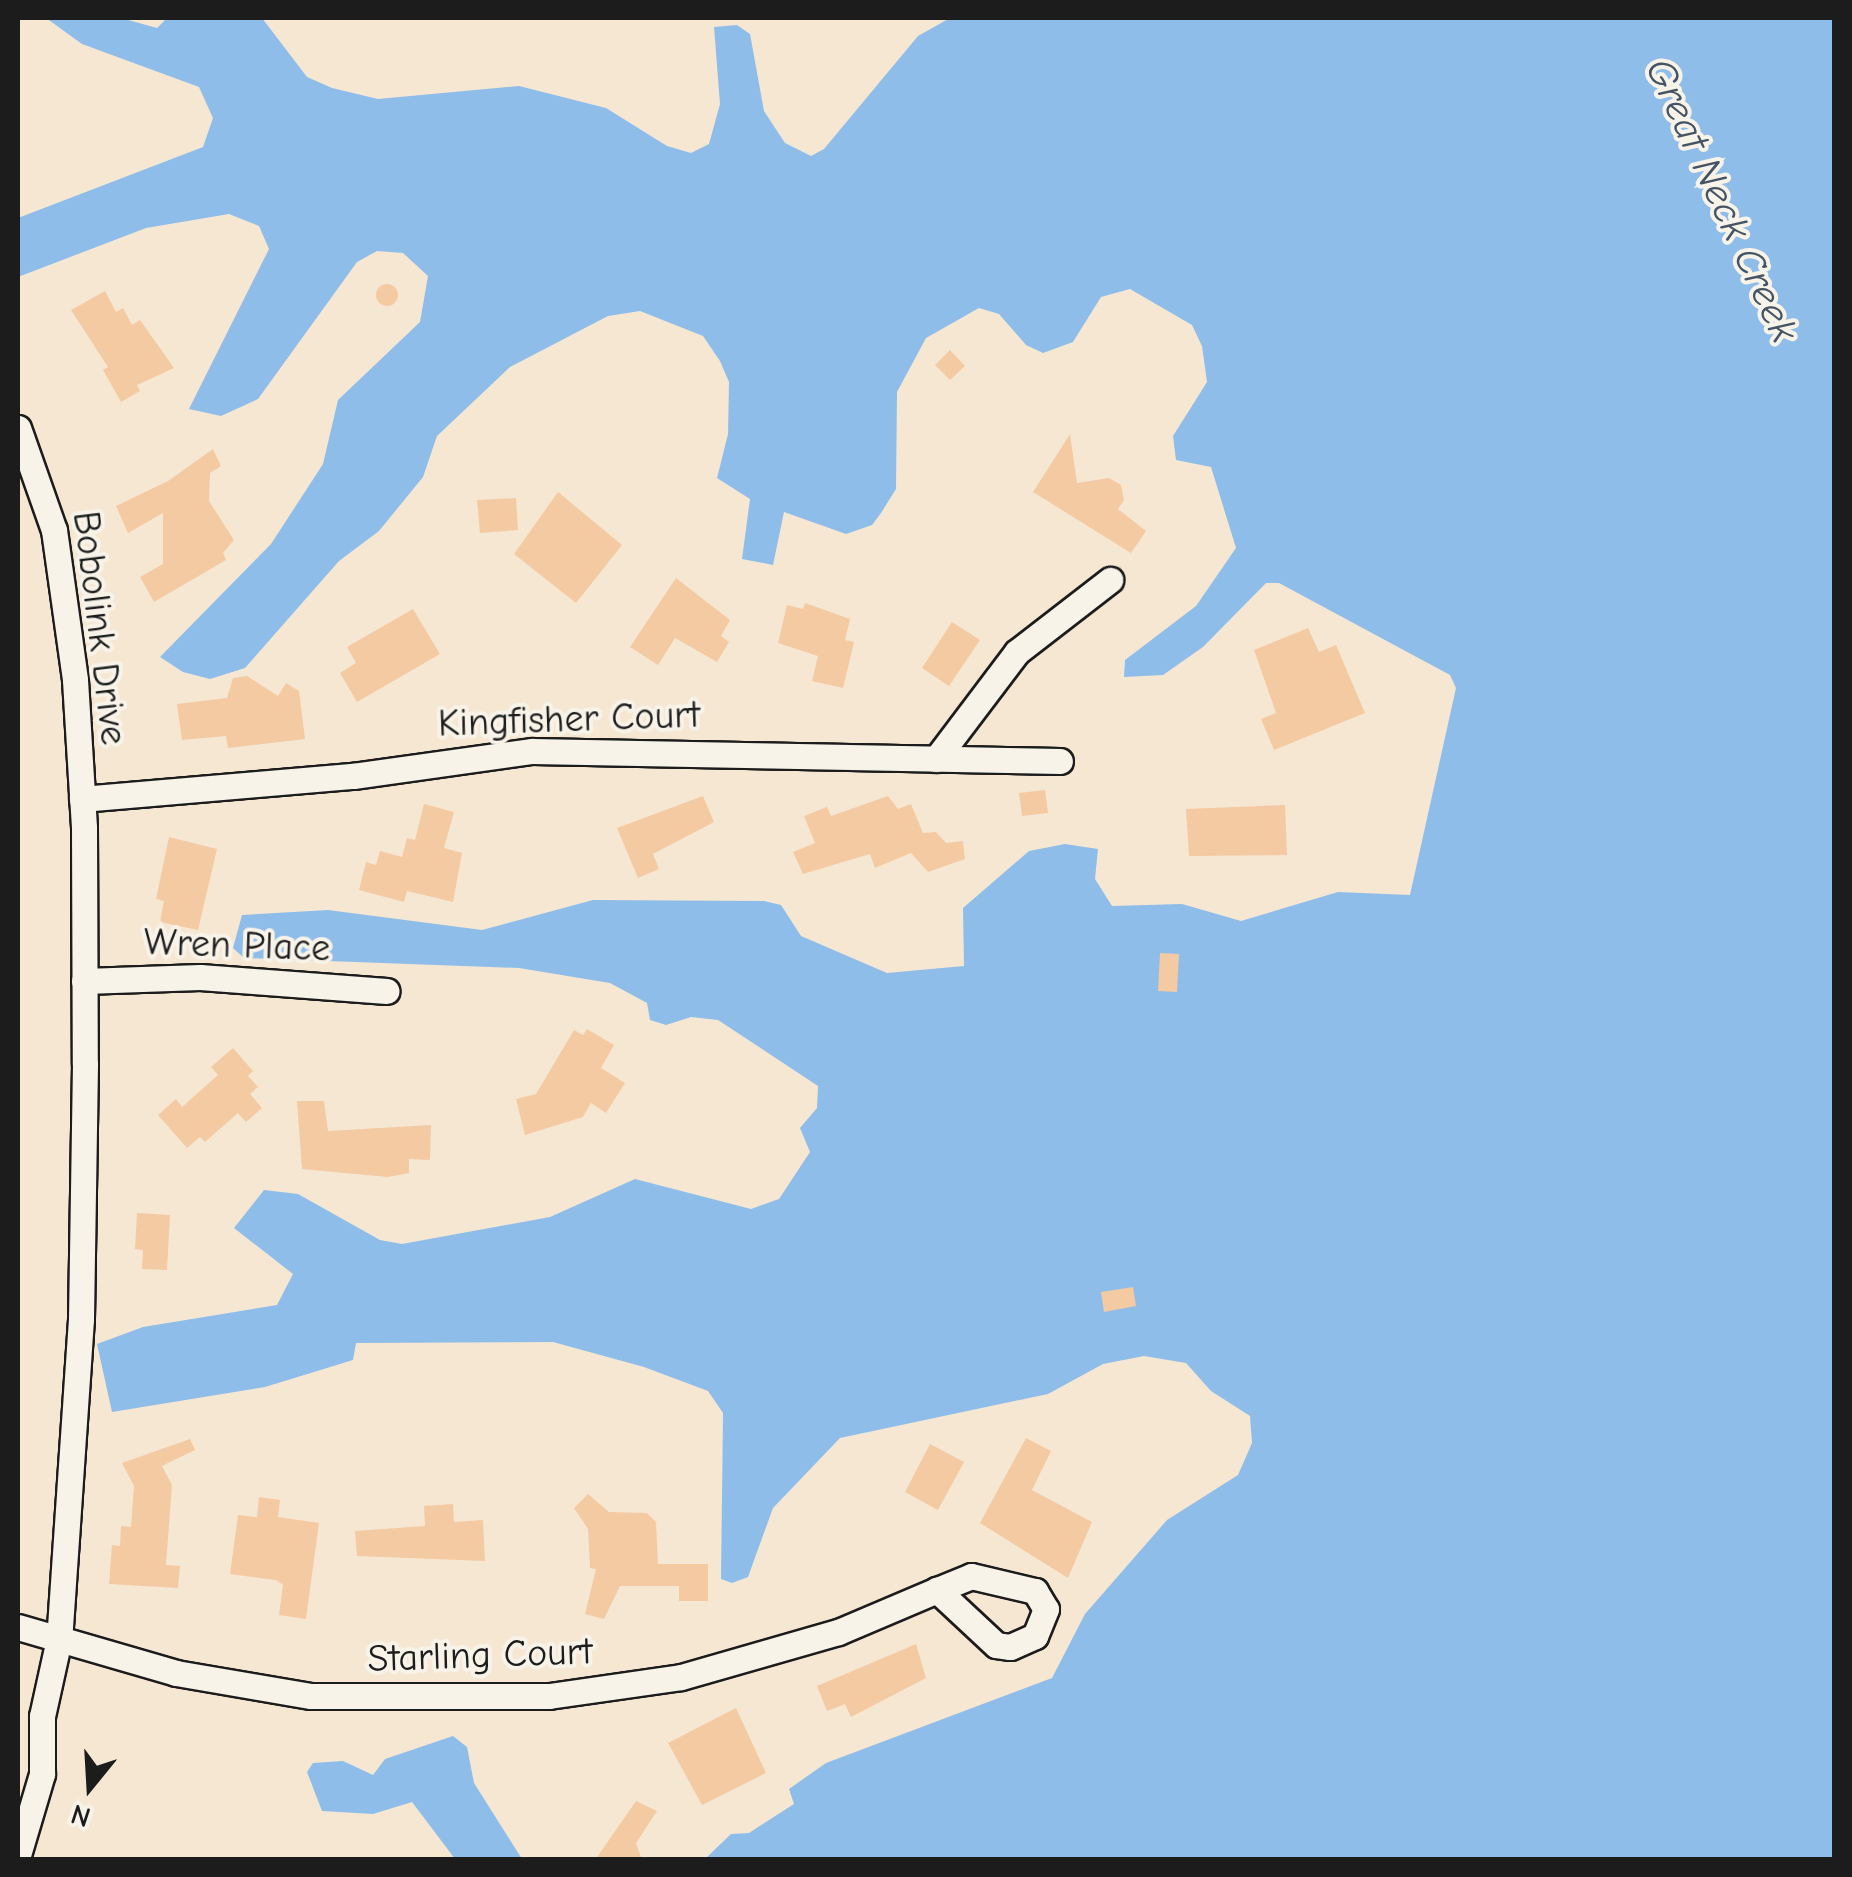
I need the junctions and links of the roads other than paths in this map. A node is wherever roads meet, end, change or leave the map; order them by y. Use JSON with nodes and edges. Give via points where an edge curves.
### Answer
{"nodes":[{"id":1,"x":18,"y":428,"type":"edge"},
{"id":2,"x":1110,"y":580,"type":"dead end"},
{"id":3,"x":936,"y":760,"type":"junction"},
{"id":4,"x":1060,"y":761,"type":"dead end"},
{"id":5,"x":82,"y":799,"type":"junction"},
{"id":6,"x":84,"y":981,"type":"junction"},
{"id":7,"x":386,"y":991,"type":"dead end"},
{"id":8,"x":936,"y":1590,"type":"dead end"},
{"id":9,"x":18,"y":1628,"type":"edge"},
{"id":10,"x":59,"y":1640,"type":"junction"},
{"id":11,"x":18,"y":1856,"type":"edge"}],
"edges":[{"from":1,"to":5,"type":"street","name":"Bobolink Drive","via":[[54,530]]},
{"from":2,"to":3,"type":"street","via":[[1017,652]]},
{"from":3,"to":4,"type":"street","name":"Kingfisher Court"},
{"from":3,"to":5,"type":"street","name":"Kingfisher Court","via":[[532,751],[352,776]]},
{"from":5,"to":6,"type":"street","name":"Bobolink Drive"},
{"from":6,"to":7,"type":"street","name":"Wren Place","via":[[200,977]]},
{"from":6,"to":10,"type":"street","name":"Bobolink Drive","via":[[82,1319]]},
{"from":8,"to":10,"type":"street","name":"Starling Court","via":[[838,1632],[681,1677],[549,1696],[311,1696],[176,1673]]},
{"from":9,"to":10,"type":"street","name":"Starling Court"},
{"from":10,"to":11,"type":"street","name":"Bobolink Drive","via":[[42,1716],[42,1774]]}]}
